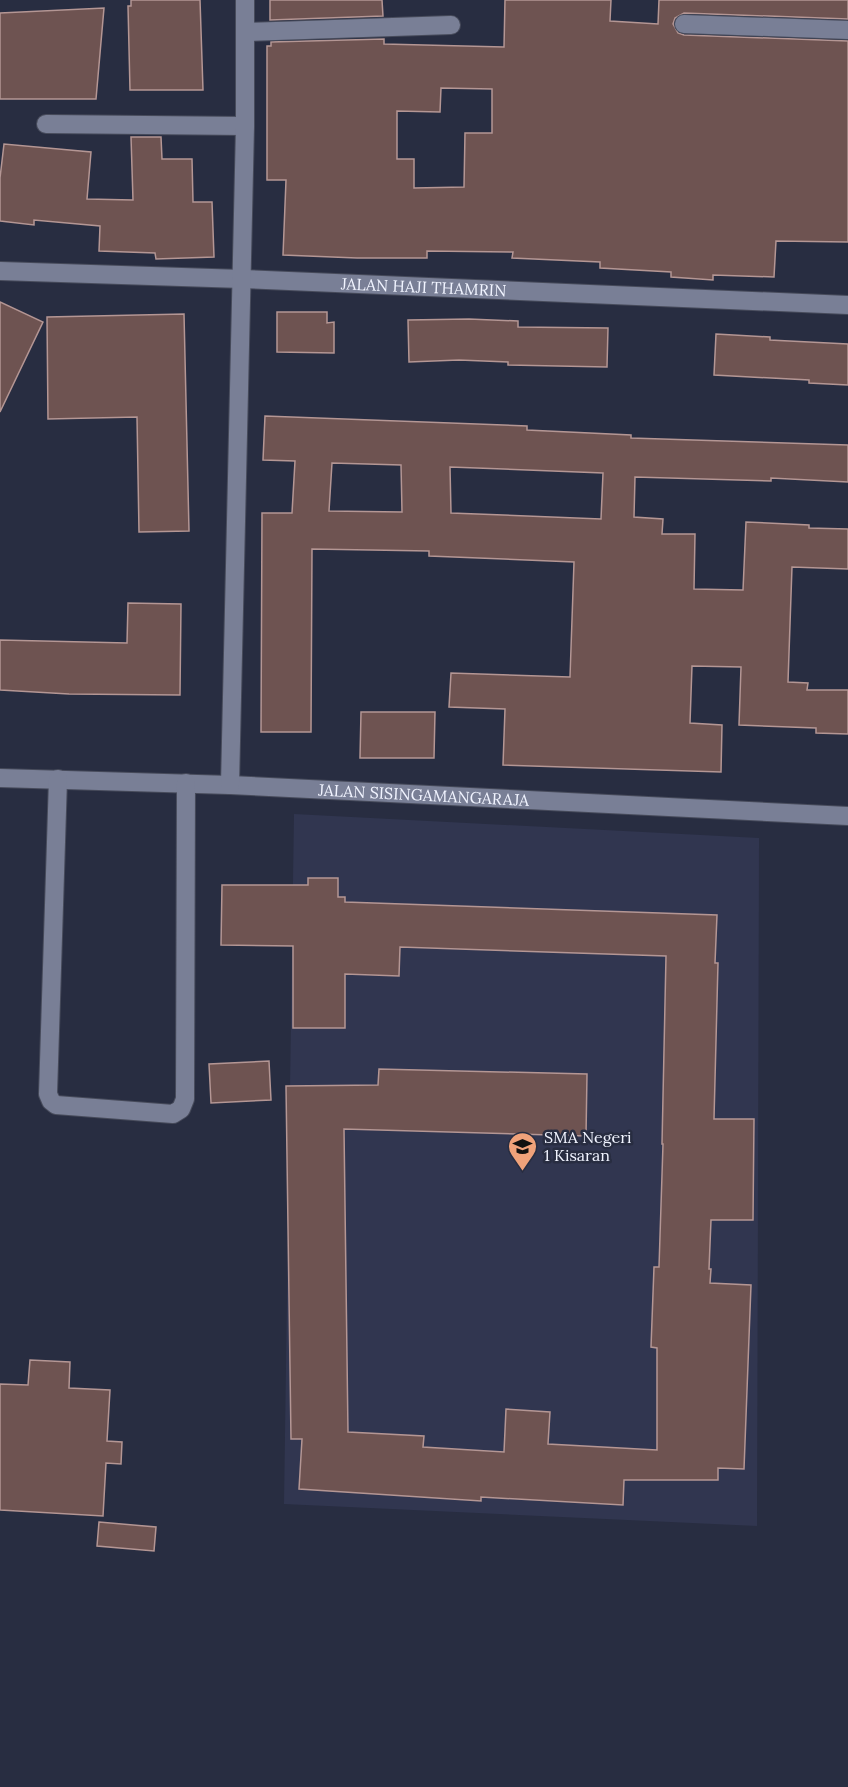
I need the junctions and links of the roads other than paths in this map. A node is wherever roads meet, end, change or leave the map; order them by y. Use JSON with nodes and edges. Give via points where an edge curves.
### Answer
{"nodes":[{"id":1,"x":245,"y":0,"type":"edge"},
{"id":2,"x":684,"y":24,"type":"dead end"},
{"id":3,"x":451,"y":25,"type":"dead end"},
{"id":4,"x":848,"y":30,"type":"edge"},
{"id":5,"x":245,"y":32,"type":"junction"},
{"id":6,"x":46,"y":124,"type":"dead end"},
{"id":7,"x":245,"y":126,"type":"junction"},
{"id":8,"x":0,"y":271,"type":"edge"},
{"id":9,"x":242,"y":279,"type":"junction"},
{"id":10,"x":848,"y":305,"type":"edge"},
{"id":11,"x":0,"y":778,"type":"edge"},
{"id":12,"x":58,"y":779,"type":"junction"},
{"id":13,"x":186,"y":783,"type":"junction"},
{"id":14,"x":230,"y":785,"type":"junction"},
{"id":15,"x":848,"y":816,"type":"edge"}],
"edges":[{"from":1,"to":5,"type":"street"},
{"from":2,"to":4,"type":"street"},
{"from":3,"to":5,"type":"street"},
{"from":5,"to":7,"type":"street"},
{"from":6,"to":7,"type":"street"},
{"from":7,"to":9,"type":"street"},
{"from":8,"to":9,"type":"street","name":"JALAN HAJI THAMRIN"},
{"from":9,"to":10,"type":"street","name":"JALAN HAJI THAMRIN"},
{"from":9,"to":14,"type":"street"},
{"from":11,"to":12,"type":"street","name":"JALAN SISINGAMANGARAJA"},
{"from":12,"to":13,"type":"street","name":"JALAN SISINGAMANGARAJA"},
{"from":12,"to":13,"type":"street","via":[[48,1094],[56,1105],[173,1114],[185,1100]]},
{"from":13,"to":14,"type":"street","name":"JALAN SISINGAMANGARAJA"},
{"from":14,"to":15,"type":"street","name":"JALAN SISINGAMANGARAJA"}]}
